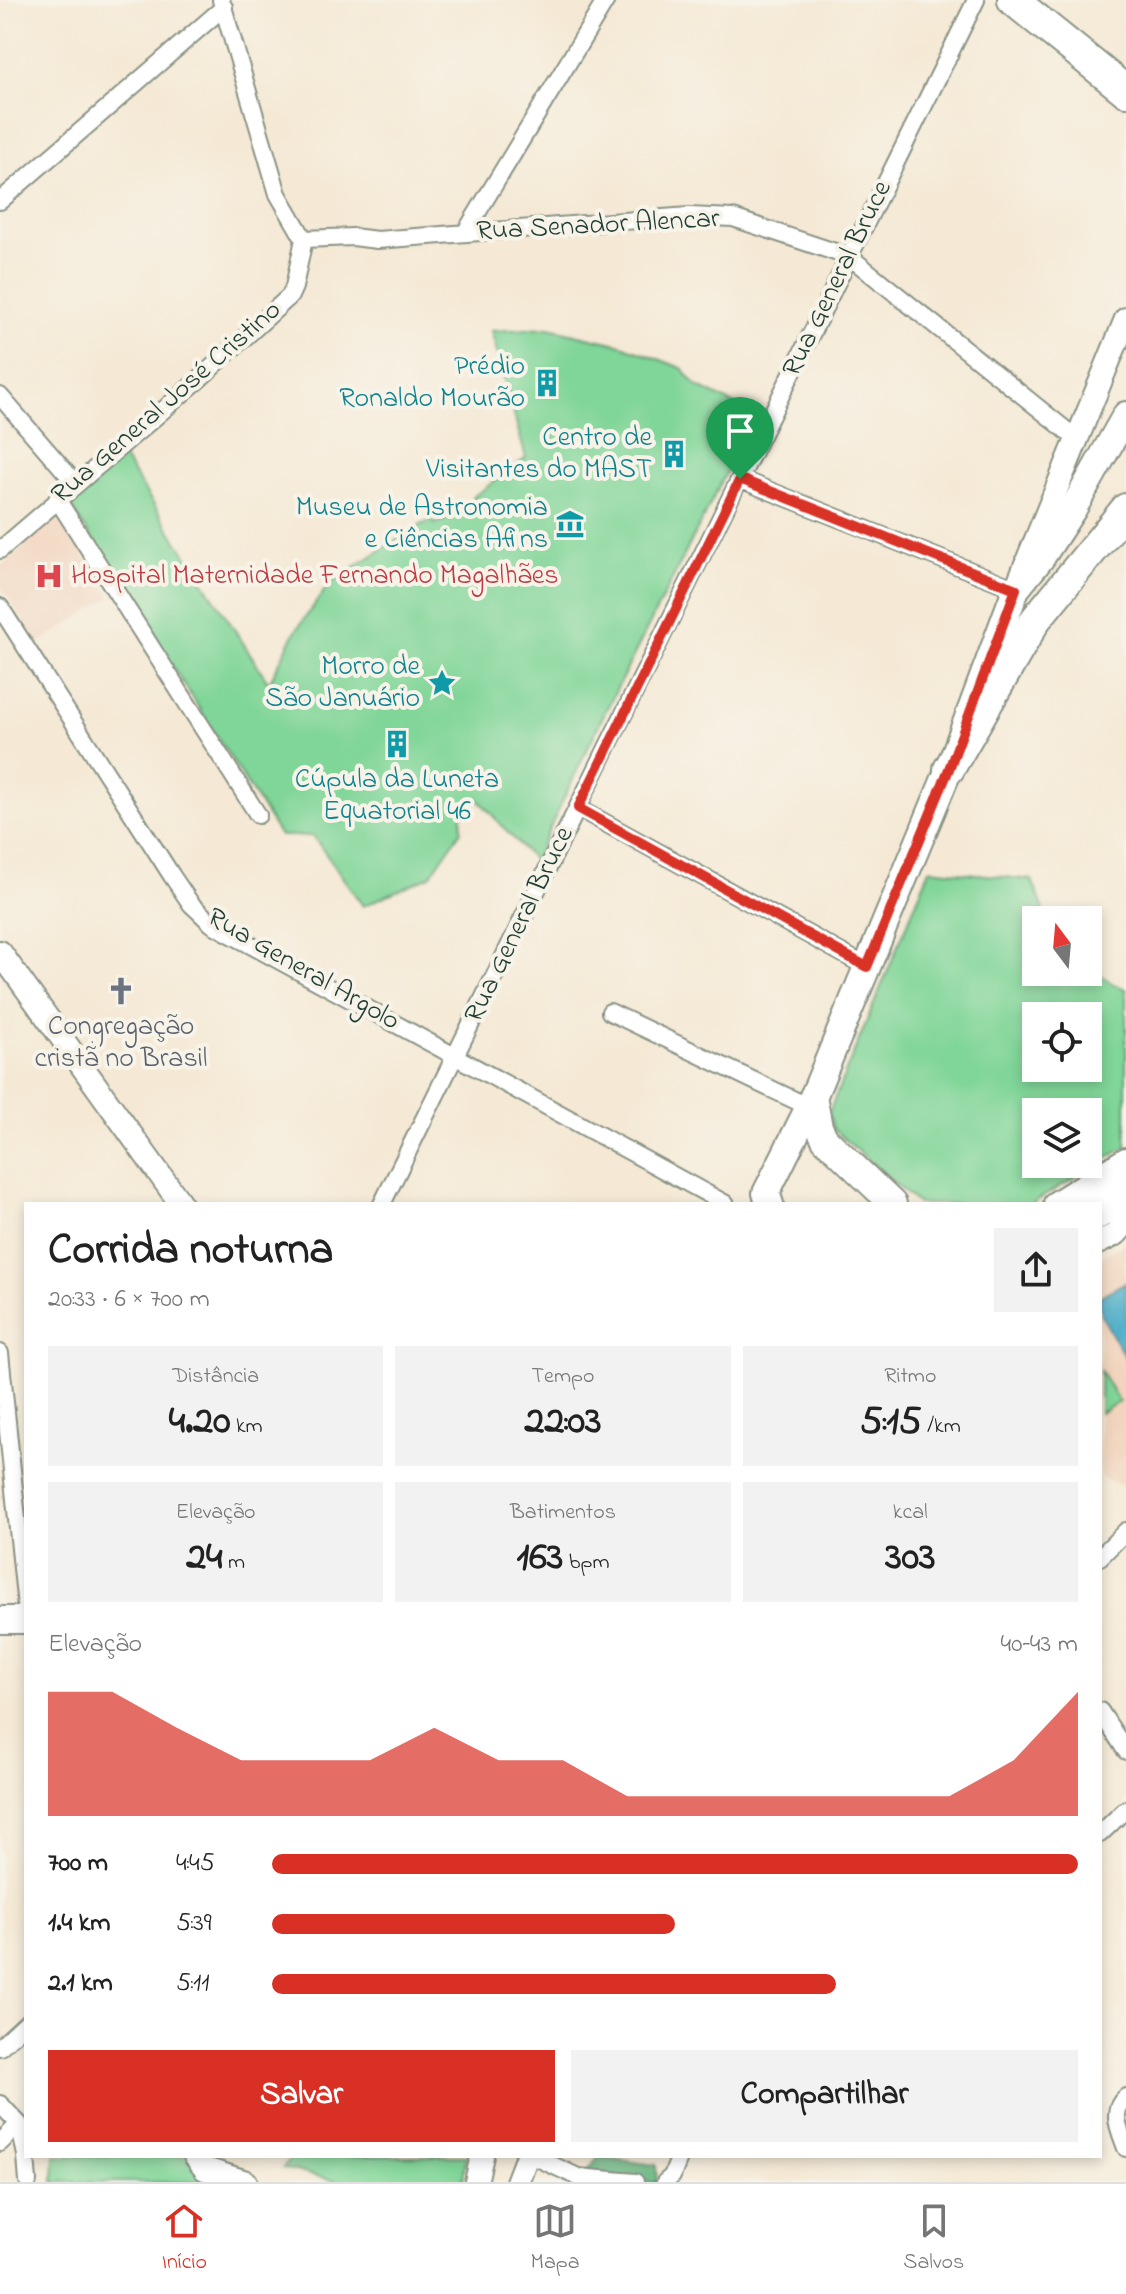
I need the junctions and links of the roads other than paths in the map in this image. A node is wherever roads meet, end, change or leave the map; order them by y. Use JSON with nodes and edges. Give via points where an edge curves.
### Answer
{"nodes":[{"id":1,"x":606,"y":0,"type":"edge"},
{"id":2,"x":976,"y":0,"type":"edge"},
{"id":3,"x":995,"y":0,"type":"edge"},
{"id":4,"x":1013,"y":0,"type":"edge"},
{"id":5,"x":1022,"y":0,"type":"edge"},
{"id":6,"x":223,"y":4,"type":"edge"},
{"id":7,"x":1126,"y":83,"type":"edge"},
{"id":8,"x":1126,"y":91,"type":"edge"},
{"id":9,"x":1126,"y":100,"type":"edge"},
{"id":10,"x":0,"y":201,"type":"edge"},
{"id":11,"x":465,"y":233,"type":"junction"},
{"id":12,"x":304,"y":239,"type":"junction"},
{"id":13,"x":850,"y":257,"type":"junction"},
{"id":14,"x":1126,"y":319,"type":"edge"},
{"id":15,"x":1126,"y":347,"type":"edge"},
{"id":16,"x":1098,"y":386,"type":"junction"},
{"id":17,"x":0,"y":396,"type":"edge"},
{"id":18,"x":1126,"y":415,"type":"edge"},
{"id":19,"x":1077,"y":439,"type":"junction"},
{"id":20,"x":740,"y":479,"type":"junction"},
{"id":21,"x":76,"y":484,"type":"junction"},
{"id":22,"x":57,"y":499,"type":"junction"},
{"id":23,"x":1117,"y":520,"type":"edge"},
{"id":24,"x":0,"y":550,"type":"edge"},
{"id":25,"x":1016,"y":589,"type":"junction"},
{"id":26,"x":0,"y":607,"type":"edge"},
{"id":27,"x":949,"y":769,"type":"junction"},
{"id":28,"x":578,"y":808,"type":"junction"},
{"id":29,"x":258,"y":815,"type":"dead end"},
{"id":30,"x":0,"y":952,"type":"edge"},
{"id":31,"x":867,"y":967,"type":"junction"},
{"id":32,"x":610,"y":1012,"type":"dead end"},
{"id":33,"x":455,"y":1056,"type":"junction"},
{"id":34,"x":811,"y":1102,"type":"junction"},
{"id":35,"x":1126,"y":1161,"type":"edge"},
{"id":36,"x":1115,"y":1197,"type":"edge"},
{"id":37,"x":764,"y":1200,"type":"edge"},
{"id":38,"x":180,"y":1202,"type":"edge"},
{"id":39,"x":383,"y":1202,"type":"edge"},
{"id":40,"x":722,"y":1202,"type":"edge"},
{"id":41,"x":891,"y":1202,"type":"edge"},
{"id":42,"x":1060,"y":1202,"type":"edge"},
{"id":43,"x":1090,"y":1202,"type":"edge"},
{"id":44,"x":1126,"y":1223,"type":"edge"},
{"id":45,"x":1102,"y":1241,"type":"edge"},
{"id":46,"x":0,"y":1353,"type":"edge"},
{"id":47,"x":1126,"y":1531,"type":"edge"},
{"id":48,"x":1102,"y":1555,"type":"edge"},
{"id":49,"x":24,"y":1587,"type":"edge"},
{"id":50,"x":0,"y":1620,"type":"edge"},
{"id":51,"x":24,"y":1620,"type":"edge"},
{"id":52,"x":1102,"y":1714,"type":"edge"},
{"id":53,"x":1126,"y":1751,"type":"edge"},
{"id":54,"x":1126,"y":1809,"type":"edge"},
{"id":55,"x":1102,"y":1832,"type":"edge"},
{"id":56,"x":24,"y":2025,"type":"edge"},
{"id":57,"x":0,"y":2047,"type":"edge"},
{"id":58,"x":1126,"y":2097,"type":"edge"},
{"id":59,"x":0,"y":2104,"type":"edge"},
{"id":60,"x":19,"y":2124,"type":"junction"},
{"id":61,"x":0,"y":2143,"type":"edge"},
{"id":62,"x":24,"y":2147,"type":"edge"},
{"id":63,"x":1126,"y":2148,"type":"edge"},
{"id":64,"x":26,"y":2158,"type":"edge"},
{"id":65,"x":529,"y":2158,"type":"edge"},
{"id":66,"x":534,"y":2158,"type":"edge"},
{"id":67,"x":679,"y":2158,"type":"edge"},
{"id":68,"x":197,"y":2159,"type":"edge"},
{"id":69,"x":28,"y":2182,"type":"edge"},
{"id":70,"x":246,"y":2182,"type":"edge"},
{"id":71,"x":517,"y":2182,"type":"edge"},
{"id":72,"x":635,"y":2182,"type":"edge"},
{"id":73,"x":665,"y":2182,"type":"edge"}],
"edges":[{"from":1,"to":11,"type":"street"},
{"from":2,"to":13,"type":"street","name":"Rua General Bruce"},
{"from":3,"to":9,"type":"street"},
{"from":4,"to":8,"type":"highway"},
{"from":5,"to":7,"type":"highway"},
{"from":6,"to":10,"type":"street"},
{"from":6,"to":12,"type":"street","via":[[278,194]]},
{"from":11,"to":12,"type":"street","name":"Rua Senador Alencar"},
{"from":11,"to":13,"type":"street","name":"Rua Senador Alencar","via":[[714,216],[756,224]]},
{"from":12,"to":21,"type":"street","name":"Rua General José Cristino","via":[[290,296]]},
{"from":13,"to":19,"type":"street","name":"Rua Senador Alencar"},
{"from":13,"to":20,"type":"street","name":"Rua General Bruce"},
{"from":14,"to":16,"type":"street"},
{"from":15,"to":16,"type":"street"},
{"from":16,"to":19,"type":"street"},
{"from":17,"to":21,"type":"street"},
{"from":18,"to":25,"type":"main road","via":[[1051,545]]},
{"from":19,"to":25,"type":"street"},
{"from":20,"to":25,"type":"street"},
{"from":20,"to":28,"type":"street","name":"Rua General Bruce"},
{"from":21,"to":22,"type":"street","name":"Rua General José Cristino"},
{"from":22,"to":24,"type":"street","name":"Rua General José Cristino"},
{"from":22,"to":29,"type":"street"},
{"from":23,"to":27,"type":"highway","via":[[1036,619]]},
{"from":25,"to":27,"type":"main road"},
{"from":26,"to":33,"type":"street","name":"Rua General Argolo","via":[[191,904],[212,924]]},
{"from":27,"to":31,"type":"main road"},
{"from":28,"to":31,"type":"street"},
{"from":28,"to":33,"type":"street","name":"Rua General Bruce"},
{"from":30,"to":38,"type":"street"},
{"from":31,"to":34,"type":"main road"},
{"from":32,"to":34,"type":"street"},
{"from":33,"to":39,"type":"street","name":"Rua General Bruce"},
{"from":33,"to":40,"type":"street","name":"Rua General Argolo"},
{"from":34,"to":37,"type":"main road"},
{"from":34,"to":41,"type":"main road","via":[[825,1139]]},
{"from":35,"to":42,"type":"main road"},
{"from":36,"to":43,"type":"highway"},
{"from":44,"to":45,"type":"street"},
{"from":46,"to":49,"type":"street"},
{"from":47,"to":48,"type":"street"},
{"from":50,"to":51,"type":"main road"},
{"from":52,"to":53,"type":"street"},
{"from":54,"to":55,"type":"street"},
{"from":56,"to":57,"type":"street"},
{"from":58,"to":63,"type":"street","via":[[1116,2110]]},
{"from":59,"to":60,"type":"street"},
{"from":60,"to":61,"type":"street"},
{"from":60,"to":62,"type":"street"},
{"from":64,"to":69,"type":"street"},
{"from":65,"to":71,"type":"street"},
{"from":66,"to":72,"type":"street","via":[[578,2177]]},
{"from":67,"to":73,"type":"street"},
{"from":68,"to":70,"type":"street","via":[[210,2171]]}]}
